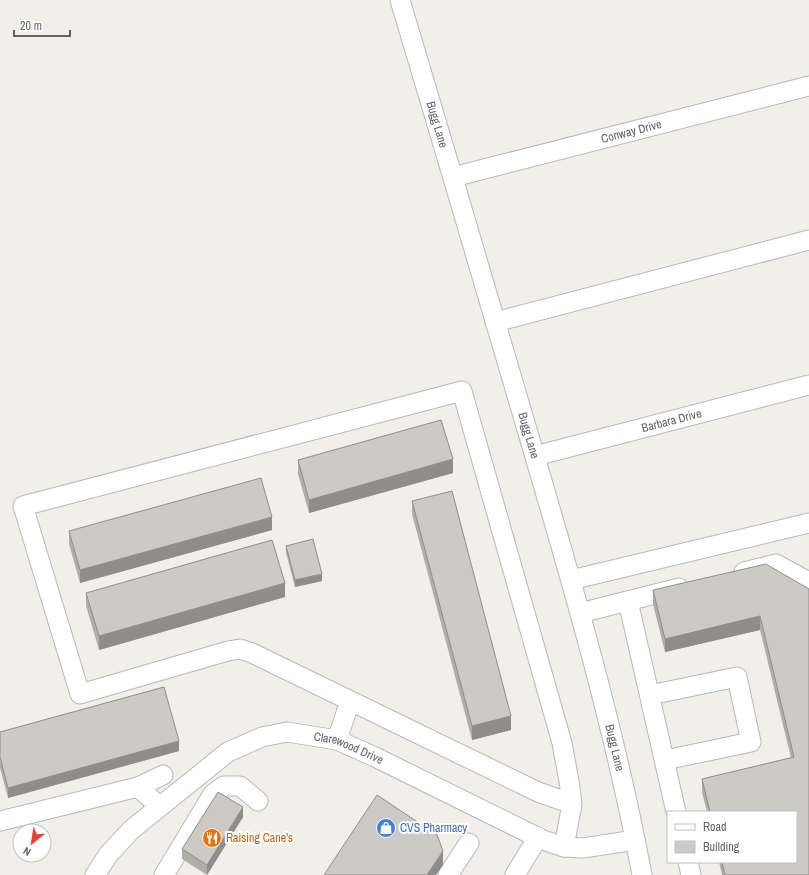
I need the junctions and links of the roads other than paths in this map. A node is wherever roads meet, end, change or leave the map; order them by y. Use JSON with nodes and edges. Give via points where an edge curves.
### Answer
{"nodes":[{"id":1,"x":400,"y":0,"type":"edge"},
{"id":2,"x":809,"y":86,"type":"edge"},
{"id":3,"x":453,"y":177,"type":"junction"},
{"id":4,"x":809,"y":240,"type":"edge"},
{"id":5,"x":495,"y":322,"type":"junction"},
{"id":6,"x":809,"y":385,"type":"edge"},
{"id":7,"x":535,"y":456,"type":"junction"},
{"id":8,"x":809,"y":523,"type":"edge"},
{"id":9,"x":724,"y":577,"type":"edge"},
{"id":10,"x":571,"y":580,"type":"junction"},
{"id":11,"x":809,"y":582,"type":"edge"},
{"id":12,"x":695,"y":584,"type":"edge"},
{"id":13,"x":628,"y":601,"type":"junction"},
{"id":14,"x":580,"y":613,"type":"junction"},
{"id":15,"x":650,"y":695,"type":"junction"},
{"id":16,"x":350,"y":701,"type":"junction"},
{"id":17,"x":337,"y":740,"type":"junction"},
{"id":18,"x":665,"y":760,"type":"junction"},
{"id":19,"x":163,"y":775,"type":"dead end"},
{"id":20,"x":138,"y":787,"type":"junction"},
{"id":21,"x":258,"y":801,"type":"dead end"},
{"id":22,"x":572,"y":804,"type":"junction"},
{"id":23,"x":159,"y":806,"type":"junction"},
{"id":24,"x":676,"y":811,"type":"edge"},
{"id":25,"x":0,"y":821,"type":"edge"},
{"id":26,"x":538,"y":837,"type":"junction"},
{"id":27,"x":635,"y":840,"type":"junction"},
{"id":28,"x":470,"y":843,"type":"dead end"},
{"id":29,"x":564,"y":847,"type":"junction"},
{"id":30,"x":688,"y":863,"type":"edge"},
{"id":31,"x":95,"y":875,"type":"edge"},
{"id":32,"x":164,"y":875,"type":"edge"},
{"id":33,"x":448,"y":875,"type":"edge"},
{"id":34,"x":515,"y":875,"type":"edge"},
{"id":35,"x":642,"y":875,"type":"edge"},
{"id":36,"x":691,"y":875,"type":"edge"}],
"edges":[{"from":1,"to":3,"type":"street","name":"Bugg Lane"},
{"from":2,"to":3,"type":"street","name":"Conway Drive"},
{"from":3,"to":5,"type":"street","name":"Bugg Lane"},
{"from":4,"to":5,"type":"street"},
{"from":5,"to":7,"type":"street","name":"Bugg Lane"},
{"from":6,"to":7,"type":"street","name":"Barbara Drive"},
{"from":7,"to":10,"type":"street","name":"Bugg Lane"},
{"from":8,"to":10,"type":"street"},
{"from":9,"to":11,"type":"street","via":[[776,564]]},
{"from":10,"to":14,"type":"street","name":"Bugg Lane"},
{"from":12,"to":13,"type":"street"},
{"from":13,"to":14,"type":"street"},
{"from":13,"to":15,"type":"street"},
{"from":14,"to":27,"type":"street","name":"Bugg Lane"},
{"from":15,"to":18,"type":"street"},
{"from":15,"to":18,"type":"street","via":[[737,677],[751,742]]},
{"from":16,"to":17,"type":"street"},
{"from":16,"to":22,"type":"street","via":[[538,792]]},
{"from":16,"to":22,"type":"street","via":[[240,649],[80,694],[23,506],[462,391],[562,743]]},
{"from":17,"to":23,"type":"street","name":"Clarewood Drive","via":[[287,732],[262,737],[228,752]]},
{"from":17,"to":26,"type":"street","name":"Clarewood Drive"},
{"from":18,"to":24,"type":"street"},
{"from":19,"to":20,"type":"street"},
{"from":20,"to":23,"type":"street"},
{"from":20,"to":25,"type":"street"},
{"from":21,"to":32,"type":"street","via":[[240,786],[224,786],[213,794]]},
{"from":22,"to":29,"type":"street"},
{"from":23,"to":31,"type":"street","name":"Clarewood Drive","via":[[108,855]]},
{"from":26,"to":29,"type":"street","name":"Clarewood Drive"},
{"from":26,"to":34,"type":"street"},
{"from":27,"to":29,"type":"street","name":"Clarewood Drive","via":[[583,848]]},
{"from":27,"to":35,"type":"street","name":"Bugg Lane"},
{"from":28,"to":33,"type":"street"},
{"from":30,"to":36,"type":"street"}]}
